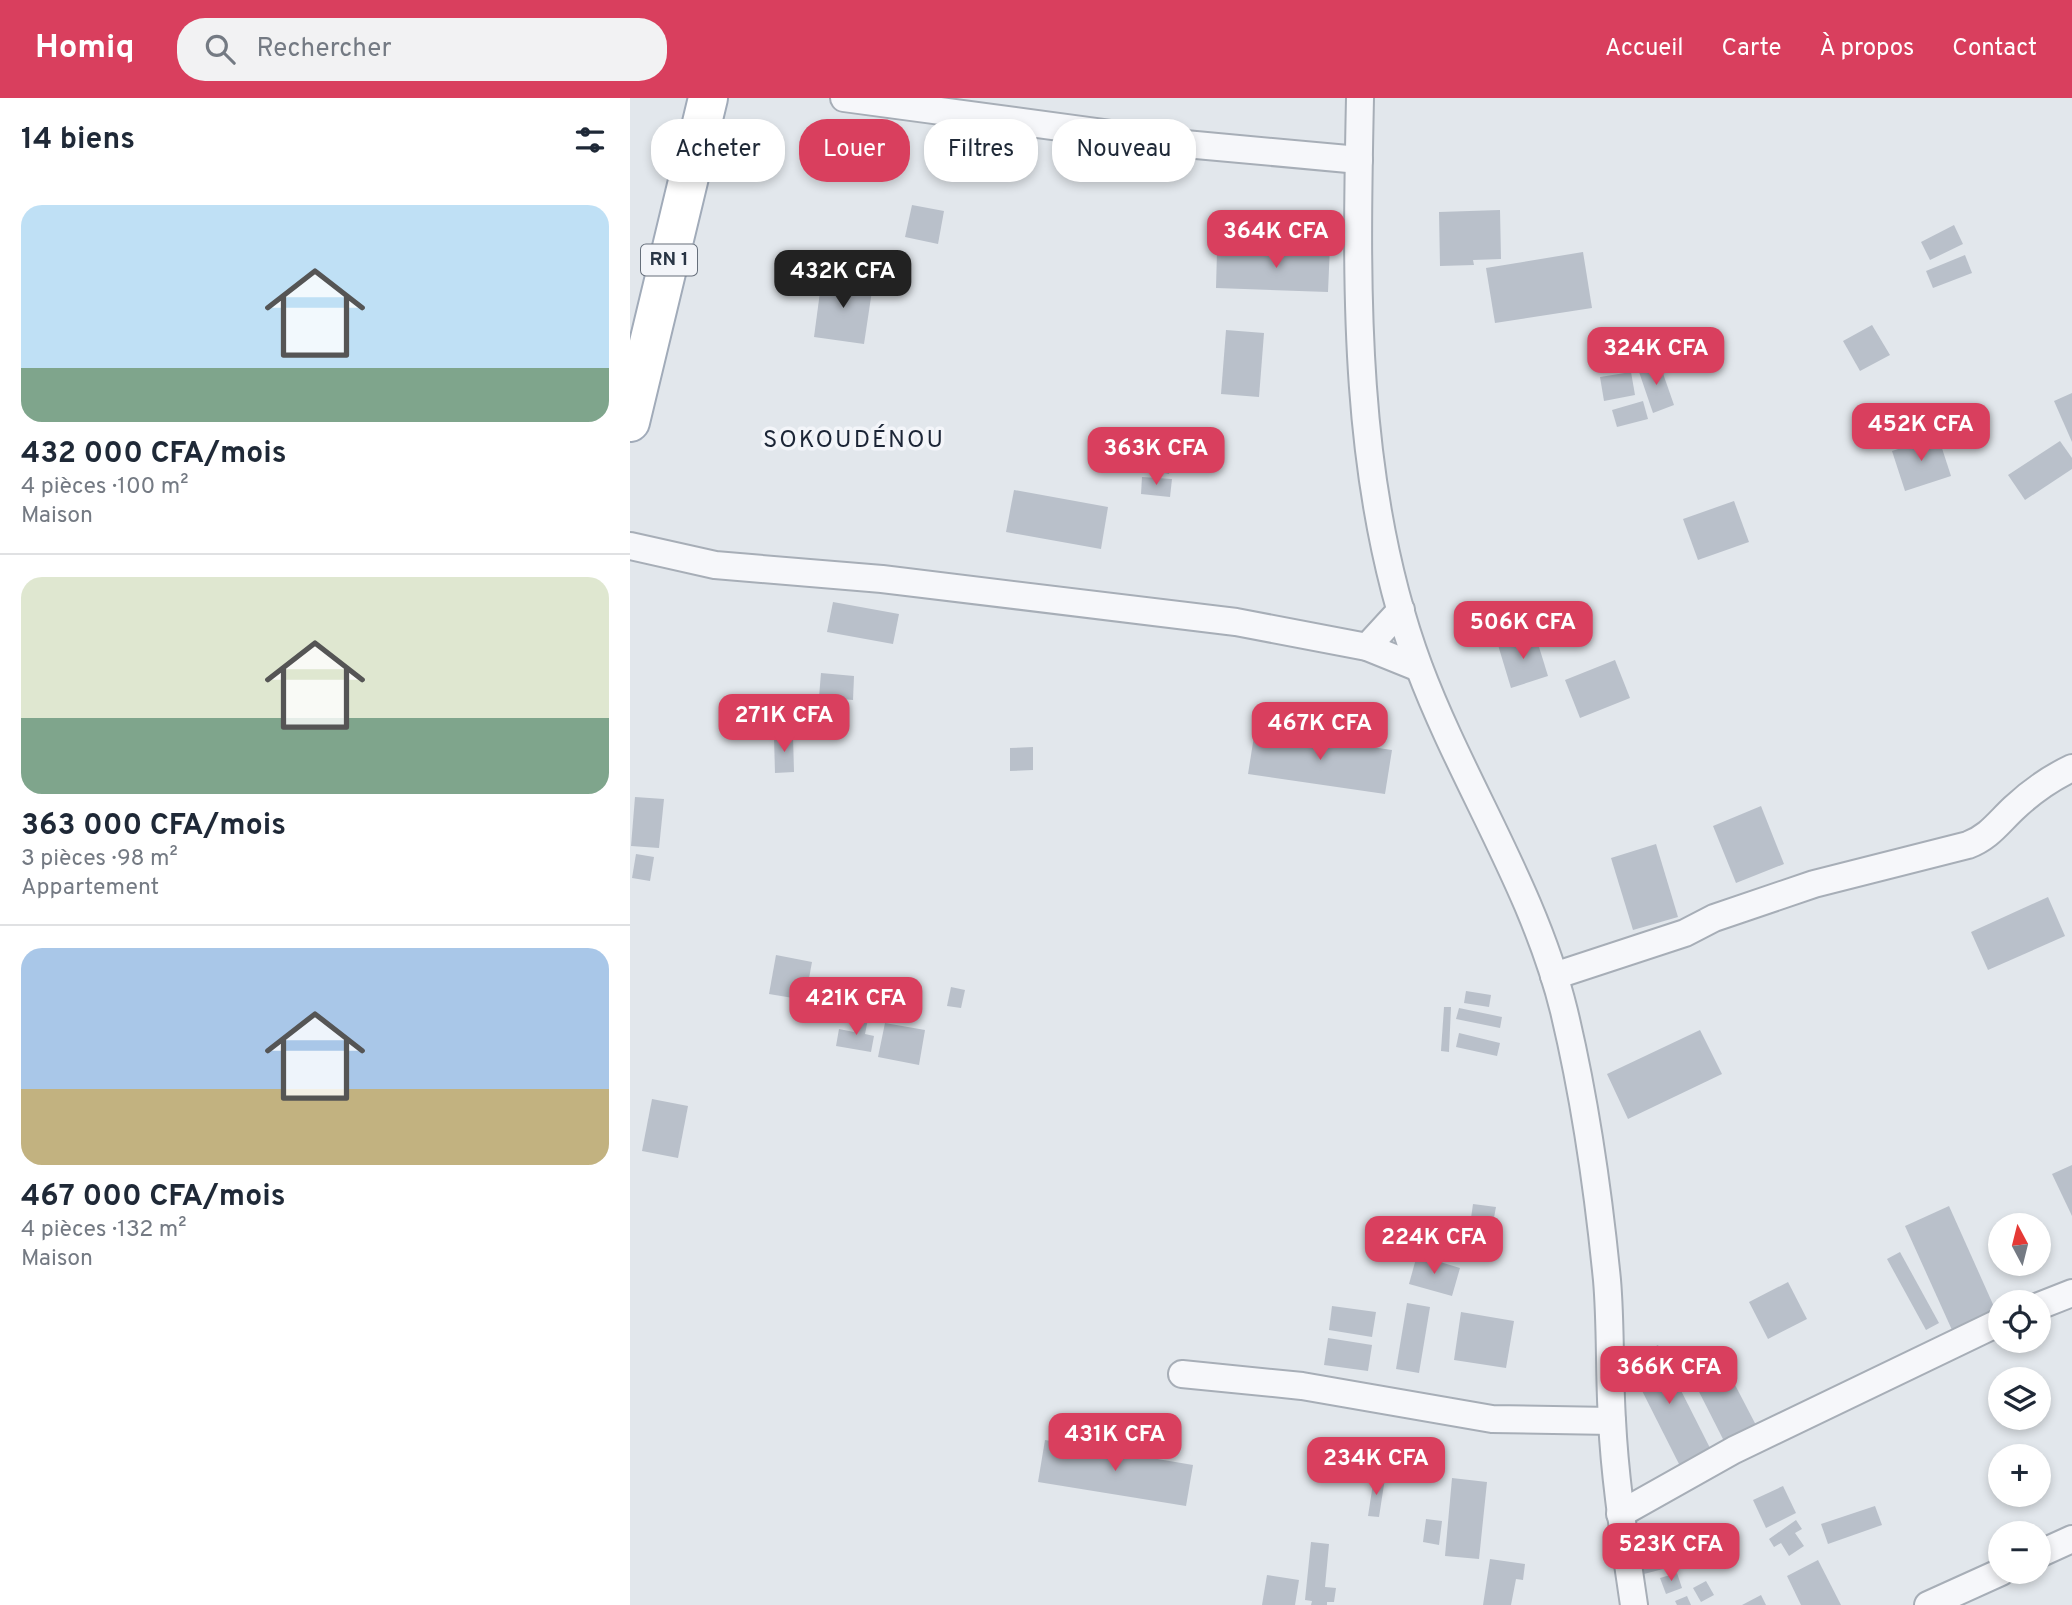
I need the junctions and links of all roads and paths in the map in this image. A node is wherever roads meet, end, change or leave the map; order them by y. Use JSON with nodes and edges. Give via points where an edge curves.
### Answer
{"nodes":[{"id":1,"x":708,"y":98,"type":"edge"},
{"id":2,"x":844,"y":98,"type":"edge"},
{"id":3,"x":1360,"y":98,"type":"edge"},
{"id":4,"x":1359,"y":160,"type":"junction"},
{"id":5,"x":630,"y":422,"type":"edge"},
{"id":6,"x":630,"y":546,"type":"edge"},
{"id":7,"x":1401,"y":610,"type":"junction"},
{"id":8,"x":1367,"y":647,"type":"junction"},
{"id":9,"x":1419,"y":668,"type":"junction"},
{"id":10,"x":2072,"y":768,"type":"edge"},
{"id":11,"x":1554,"y":976,"type":"junction"},
{"id":12,"x":2072,"y":1293,"type":"edge"},
{"id":13,"x":2051,"y":1301,"type":"edge"},
{"id":14,"x":1988,"y":1328,"type":"edge"},
{"id":15,"x":1182,"y":1374,"type":"dead end"},
{"id":16,"x":1612,"y":1421,"type":"junction"},
{"id":17,"x":1620,"y":1514,"type":"junction"},
{"id":18,"x":2072,"y":1539,"type":"edge"},
{"id":19,"x":2051,"y":1549,"type":"edge"},
{"id":20,"x":1988,"y":1578,"type":"edge"},
{"id":21,"x":1634,"y":1605,"type":"edge"},
{"id":22,"x":1928,"y":1605,"type":"edge"}],
"edges":[{"from":1,"to":5,"type":"main road","number":"RN 1"},
{"from":2,"to":4,"type":"street","via":[[1185,144]]},
{"from":3,"to":4,"type":"street"},
{"from":4,"to":7,"type":"street","via":[[1359,306],[1366,421]]},
{"from":6,"to":8,"type":"street","via":[[715,565],[1170,612]]},
{"from":7,"to":8,"type":"street"},
{"from":7,"to":9,"type":"street"},
{"from":8,"to":9,"type":"street"},
{"from":9,"to":11,"type":"street","via":[[1526,899]]},
{"from":10,"to":11,"type":"street","via":[[2047,780],[1987,838],[1814,884]]},
{"from":11,"to":16,"type":"street","via":[[1592,1146],[1607,1284]]},
{"from":12,"to":13,"type":"street"},
{"from":14,"to":17,"type":"street","via":[[1734,1450]]},
{"from":15,"to":16,"type":"street","via":[[1302,1387],[1492,1419]]},
{"from":16,"to":17,"type":"street"},
{"from":17,"to":21,"type":"street"},
{"from":18,"to":19,"type":"street"},
{"from":20,"to":22,"type":"street"}]}
